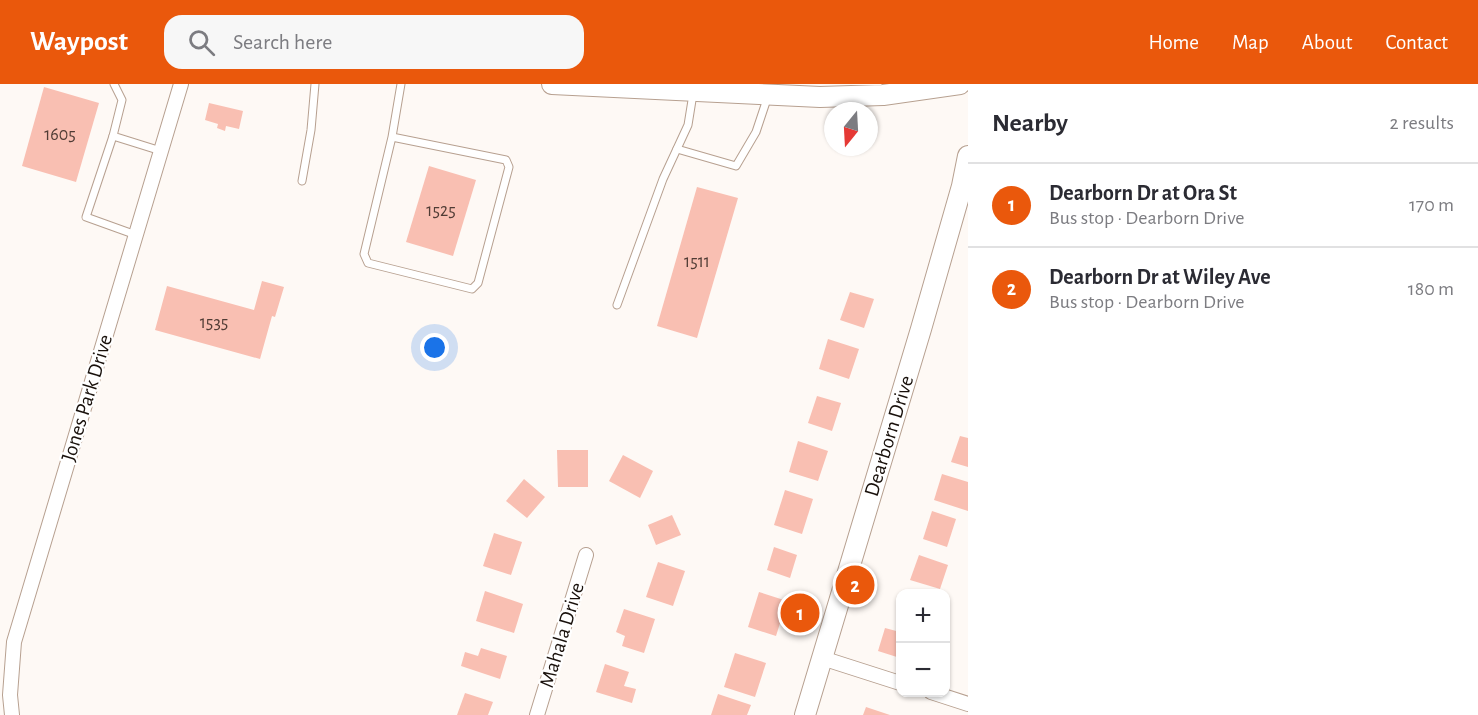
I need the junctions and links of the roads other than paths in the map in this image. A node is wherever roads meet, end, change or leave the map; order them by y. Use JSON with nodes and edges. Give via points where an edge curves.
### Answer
{"nodes":[{"id":1,"x":114,"y":84,"type":"edge"},
{"id":2,"x":181,"y":84,"type":"edge"},
{"id":3,"x":315,"y":84,"type":"edge"},
{"id":4,"x":401,"y":84,"type":"edge"},
{"id":5,"x":552,"y":84,"type":"edge"},
{"id":6,"x":960,"y":84,"type":"edge"},
{"id":7,"x":799,"y":90,"type":"edge"},
{"id":8,"x":694,"y":91,"type":"junction"},
{"id":9,"x":768,"y":94,"type":"junction"},
{"id":10,"x":113,"y":136,"type":"junction"},
{"id":11,"x":392,"y":137,"type":"junction"},
{"id":12,"x":677,"y":149,"type":"junction"},
{"id":13,"x":161,"y":151,"type":"junction"},
{"id":14,"x":968,"y":156,"type":"edge"},
{"id":15,"x":302,"y":181,"type":"dead end"},
{"id":16,"x":136,"y":234,"type":"junction"},
{"id":17,"x":617,"y":305,"type":"dead end"},
{"id":18,"x":586,"y":555,"type":"dead end"},
{"id":19,"x":822,"y":658,"type":"junction"},
{"id":20,"x":896,"y":682,"type":"edge"},
{"id":21,"x":944,"y":697,"type":"edge"},
{"id":22,"x":968,"y":704,"type":"edge"},
{"id":23,"x":12,"y":715,"type":"edge"},
{"id":24,"x":537,"y":715,"type":"edge"},
{"id":25,"x":805,"y":715,"type":"edge"}],
"edges":[{"from":1,"to":10,"type":"lane","via":[[122,100]]},
{"from":2,"to":13,"type":"street","name":"Jones Park Drive"},
{"from":3,"to":15,"type":"lane"},
{"from":4,"to":11,"type":"lane"},
{"from":5,"to":8,"type":"street"},
{"from":6,"to":7,"type":"street","via":[[882,95]]},
{"from":7,"to":9,"type":"street"},
{"from":8,"to":9,"type":"street"},
{"from":8,"to":12,"type":"lane","via":[[688,125]]},
{"from":9,"to":12,"type":"lane","via":[[756,132],[736,166]]},
{"from":10,"to":13,"type":"lane"},
{"from":10,"to":16,"type":"lane","via":[[86,218]]},
{"from":11,"to":11,"type":"lane","via":[[364,254],[368,263],[472,289],[478,283],[509,167],[506,160]]},
{"from":12,"to":17,"type":"lane"},
{"from":13,"to":16,"type":"street","name":"Jones Park Drive"},
{"from":14,"to":19,"type":"street","name":"Dearborn Drive","via":[[918,340]]},
{"from":16,"to":23,"type":"street","name":"Jones Park Drive","via":[[14,642]]},
{"from":18,"to":24,"type":"street","name":"Mahala Drive"},
{"from":19,"to":20,"type":"street"},
{"from":19,"to":25,"type":"street","name":"Dearborn Drive"},
{"from":21,"to":22,"type":"street"}]}
